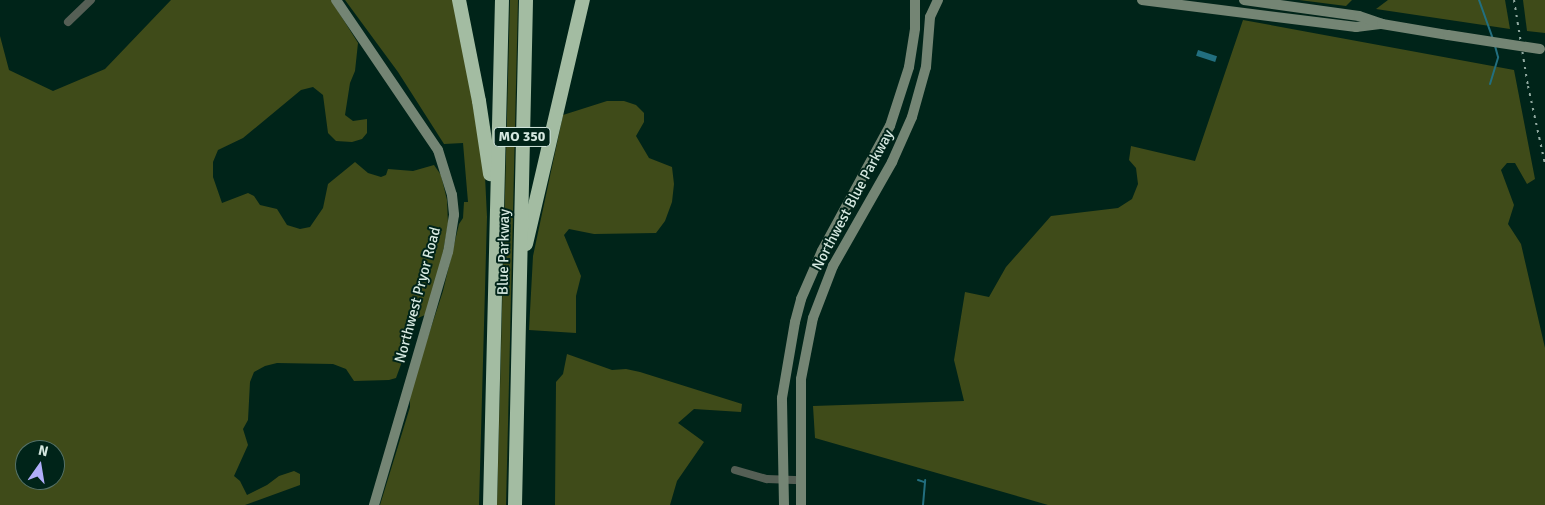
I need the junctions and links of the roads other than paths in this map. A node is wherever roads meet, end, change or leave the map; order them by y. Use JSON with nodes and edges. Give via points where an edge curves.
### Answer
{"nodes":[{"id":1,"x":91,"y":0,"type":"edge"},
{"id":2,"x":336,"y":0,"type":"edge"},
{"id":3,"x":459,"y":0,"type":"edge"},
{"id":4,"x":502,"y":0,"type":"edge"},
{"id":5,"x":526,"y":0,"type":"edge"},
{"id":6,"x":583,"y":0,"type":"edge"},
{"id":7,"x":914,"y":0,"type":"edge"},
{"id":8,"x":938,"y":0,"type":"edge"},
{"id":9,"x":1142,"y":0,"type":"edge"},
{"id":10,"x":1244,"y":0,"type":"edge"},
{"id":11,"x":68,"y":22,"type":"dead end"},
{"id":12,"x":1382,"y":24,"type":"junction"},
{"id":13,"x":1543,"y":49,"type":"edge"},
{"id":14,"x":495,"y":249,"type":"junction"},
{"id":15,"x":519,"y":274,"type":"junction"},
{"id":16,"x":735,"y":470,"type":"dead end"},
{"id":17,"x":784,"y":480,"type":"junction"},
{"id":18,"x":801,"y":480,"type":"junction"},
{"id":19,"x":374,"y":505,"type":"edge"},
{"id":20,"x":490,"y":505,"type":"edge"},
{"id":21,"x":515,"y":505,"type":"edge"},
{"id":22,"x":784,"y":505,"type":"edge"},
{"id":23,"x":801,"y":505,"type":"edge"}],
"edges":[{"from":1,"to":11,"type":"street"},
{"from":2,"to":19,"type":"main road","name":"Northwest Pryor Road","via":[[438,150],[452,195],[454,215],[448,252]]},
{"from":3,"to":14,"type":"highway","via":[[489,158]]},
{"from":4,"to":14,"type":"highway","name":"Blue Parkway","number":"MO 350"},
{"from":5,"to":15,"type":"highway","name":"Blue Parkway","number":"MO 350"},
{"from":6,"to":15,"type":"highway"},
{"from":7,"to":17,"type":"main road","name":"Northwest Blue Parkway","via":[[916,13],[909,66],[890,126],[822,251],[799,306],[782,398]]},
{"from":8,"to":18,"type":"main road","name":"Northwest Blue Parkway","via":[[930,17],[926,67],[912,117],[892,162],[833,266],[813,318],[801,379]]},
{"from":9,"to":12,"type":"main road","via":[[1356,27]]},
{"from":10,"to":12,"type":"main road","via":[[1359,16]]},
{"from":12,"to":13,"type":"main road","bridge":true},
{"from":14,"to":20,"type":"highway","name":"Blue Parkway","number":"MO 350"},
{"from":15,"to":21,"type":"highway","name":"Blue Parkway","number":"MO 350"},
{"from":16,"to":17,"type":"street"},
{"from":17,"to":18,"type":"street"},
{"from":17,"to":22,"type":"main road","name":"Northwest Blue Parkway"},
{"from":18,"to":23,"type":"main road","name":"Northwest Blue Parkway"}]}
